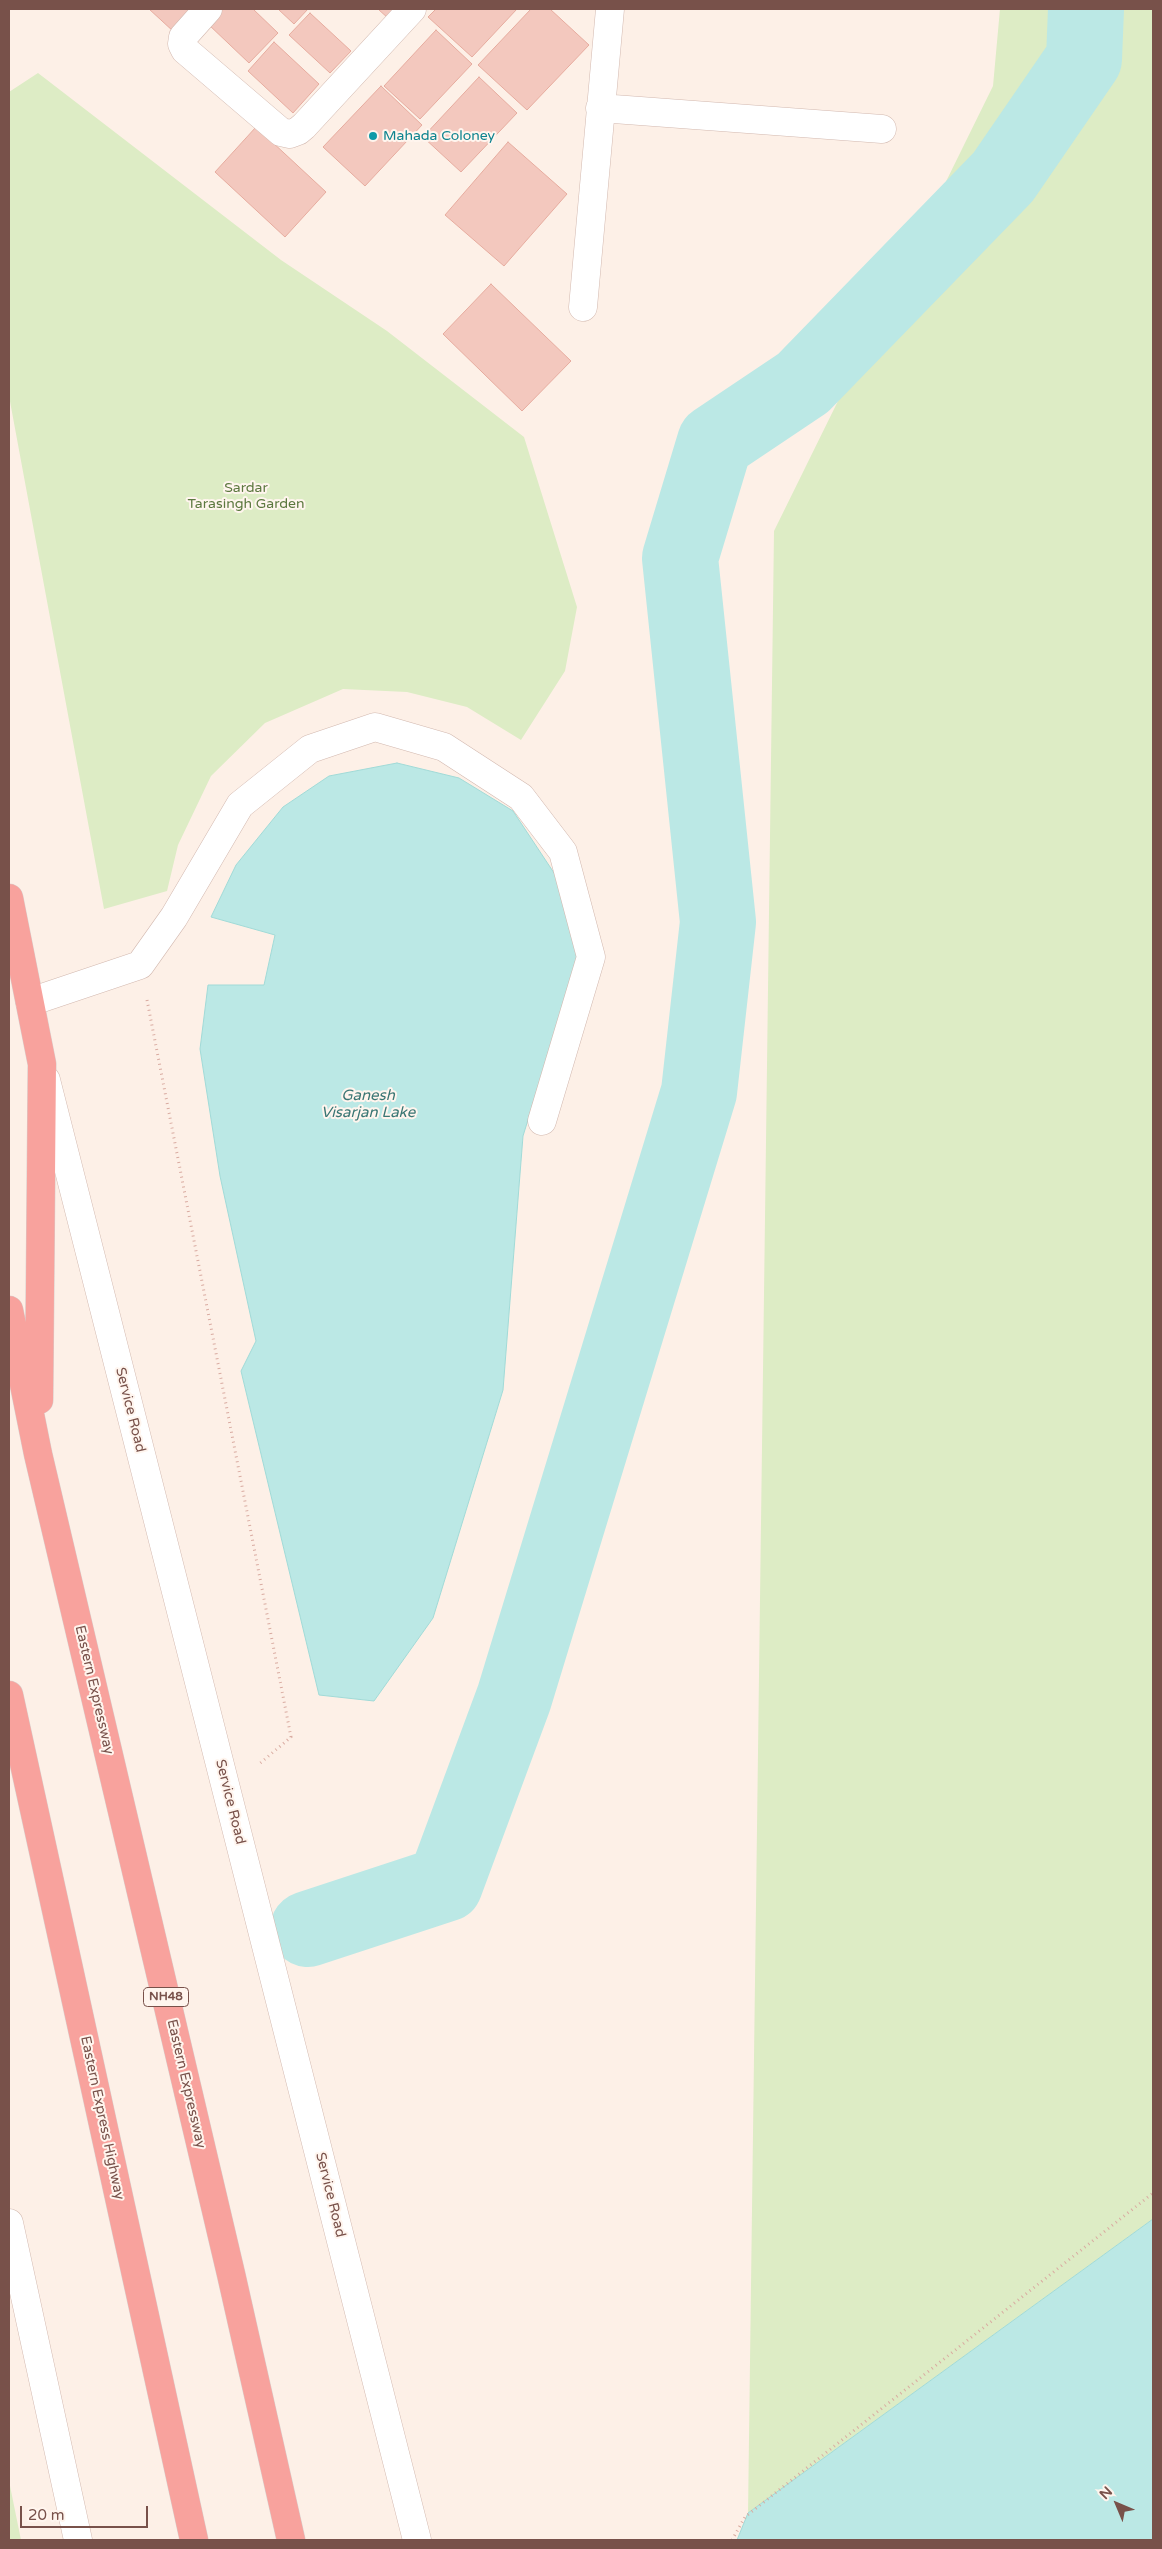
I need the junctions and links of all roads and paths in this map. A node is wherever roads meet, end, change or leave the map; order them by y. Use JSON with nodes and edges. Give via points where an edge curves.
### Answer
{"nodes":[{"id":1,"x":208,"y":9,"type":"edge"},
{"id":2,"x":412,"y":9,"type":"edge"},
{"id":3,"x":606,"y":9,"type":"edge"},
{"id":4,"x":610,"y":9,"type":"edge"},
{"id":5,"x":600,"y":108,"type":"junction"},
{"id":6,"x":882,"y":129,"type":"dead end"},
{"id":7,"x":583,"y":307,"type":"dead end"},
{"id":8,"x":9,"y":898,"type":"edge"},
{"id":9,"x":140,"y":966,"type":"junction"},
{"id":10,"x":30,"y":1002,"type":"junction"},
{"id":11,"x":42,"y":1064,"type":"junction"},
{"id":12,"x":542,"y":1121,"type":"dead end"},
{"id":13,"x":9,"y":1310,"type":"edge"},
{"id":14,"x":38,"y":1454,"type":"junction"},
{"id":15,"x":9,"y":1696,"type":"edge"},
{"id":16,"x":227,"y":1791,"type":"junction"},
{"id":17,"x":1153,"y":2193,"type":"edge"},
{"id":18,"x":9,"y":2223,"type":"edge"},
{"id":19,"x":78,"y":2540,"type":"edge"},
{"id":20,"x":194,"y":2540,"type":"edge"},
{"id":21,"x":291,"y":2540,"type":"edge"},
{"id":22,"x":417,"y":2540,"type":"edge"},
{"id":23,"x":732,"y":2540,"type":"edge"}],
"edges":[{"from":1,"to":2,"type":"street","via":[[183,37],[185,50],[281,132],[290,134],[304,126]]},
{"from":3,"to":4,"type":"street"},
{"from":4,"to":5,"type":"street"},
{"from":5,"to":6,"type":"street"},
{"from":5,"to":7,"type":"street"},
{"from":8,"to":10,"type":"highway"},
{"from":9,"to":10,"type":"street"},
{"from":9,"to":12,"type":"street","via":[[174,917],[240,805],[310,749],[375,727],[444,747],[521,797],[563,852],[591,956]]},
{"from":9,"to":16,"type":"path","via":[[291,1737]]},
{"from":10,"to":11,"type":"highway"},
{"from":11,"to":14,"type":"highway"},
{"from":11,"to":16,"type":"street","name":"Service Road"},
{"from":13,"to":14,"type":"highway","number":"NH48"},
{"from":14,"to":21,"type":"highway","name":"Eastern Expressway","number":"NH48"},
{"from":15,"to":20,"type":"highway","name":"Eastern Express Highway"},
{"from":16,"to":22,"type":"street","name":"Service Road"},
{"from":17,"to":23,"type":"path","via":[[745,2517]]},
{"from":18,"to":19,"type":"street"}]}
